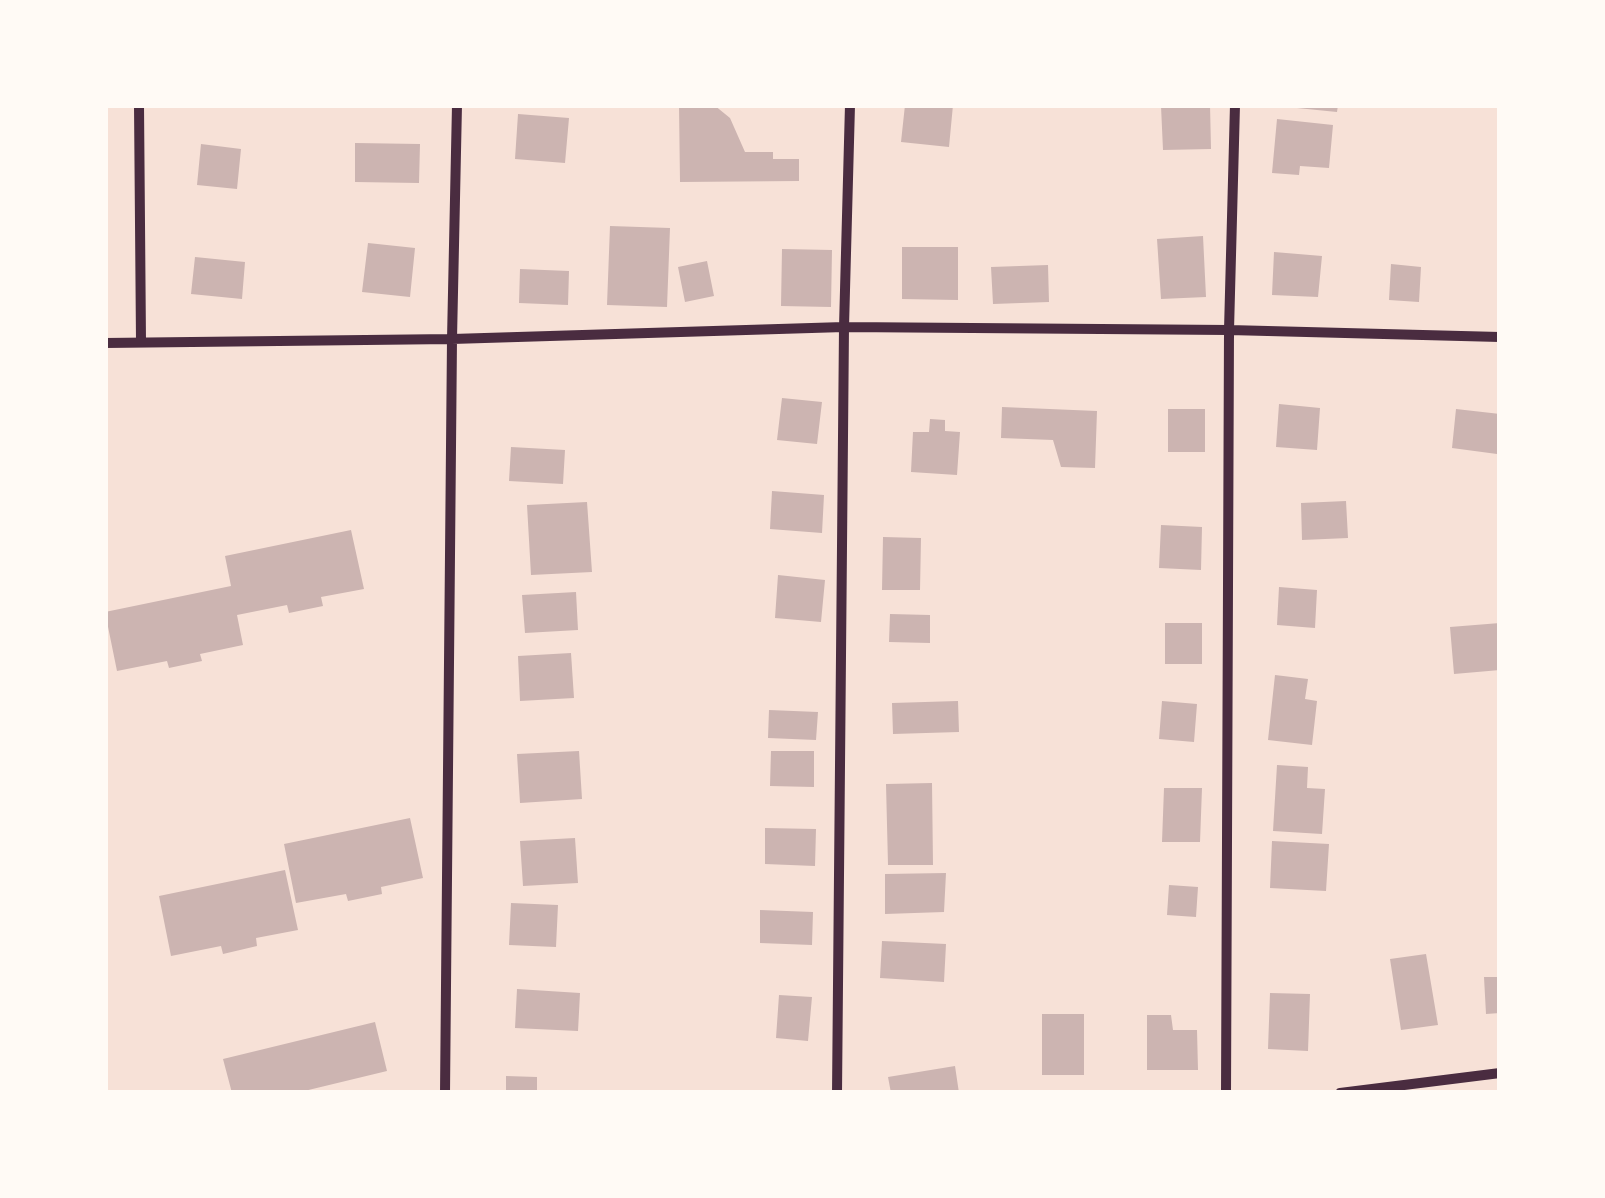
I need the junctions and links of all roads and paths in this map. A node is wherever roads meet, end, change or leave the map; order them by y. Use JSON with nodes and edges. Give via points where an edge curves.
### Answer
{"nodes":[{"id":1,"x":139,"y":105,"type":"edge"},
{"id":2,"x":458,"y":105,"type":"edge"},
{"id":3,"x":850,"y":105,"type":"edge"},
{"id":4,"x":1235,"y":105,"type":"edge"},
{"id":5,"x":844,"y":327,"type":"junction"},
{"id":6,"x":1229,"y":330,"type":"junction"},
{"id":7,"x":1500,"y":337,"type":"edge"},
{"id":8,"x":452,"y":339,"type":"junction"},
{"id":9,"x":105,"y":342,"type":"edge"},
{"id":10,"x":142,"y":342,"type":"junction"},
{"id":11,"x":1500,"y":1073,"type":"edge"},
{"id":12,"x":445,"y":1093,"type":"edge"},
{"id":13,"x":837,"y":1093,"type":"edge"},
{"id":14,"x":1226,"y":1093,"type":"edge"},
{"id":15,"x":1340,"y":1093,"type":"edge"}],
"edges":[{"from":1,"to":10,"type":"street"},
{"from":2,"to":8,"type":"street"},
{"from":3,"to":5,"type":"street"},
{"from":4,"to":6,"type":"street"},
{"from":5,"to":6,"type":"street"},
{"from":5,"to":8,"type":"street"},
{"from":5,"to":13,"type":"street"},
{"from":6,"to":7,"type":"street"},
{"from":6,"to":14,"type":"street"},
{"from":8,"to":10,"type":"street"},
{"from":8,"to":12,"type":"street"},
{"from":9,"to":10,"type":"street"},
{"from":11,"to":15,"type":"street"}]}
